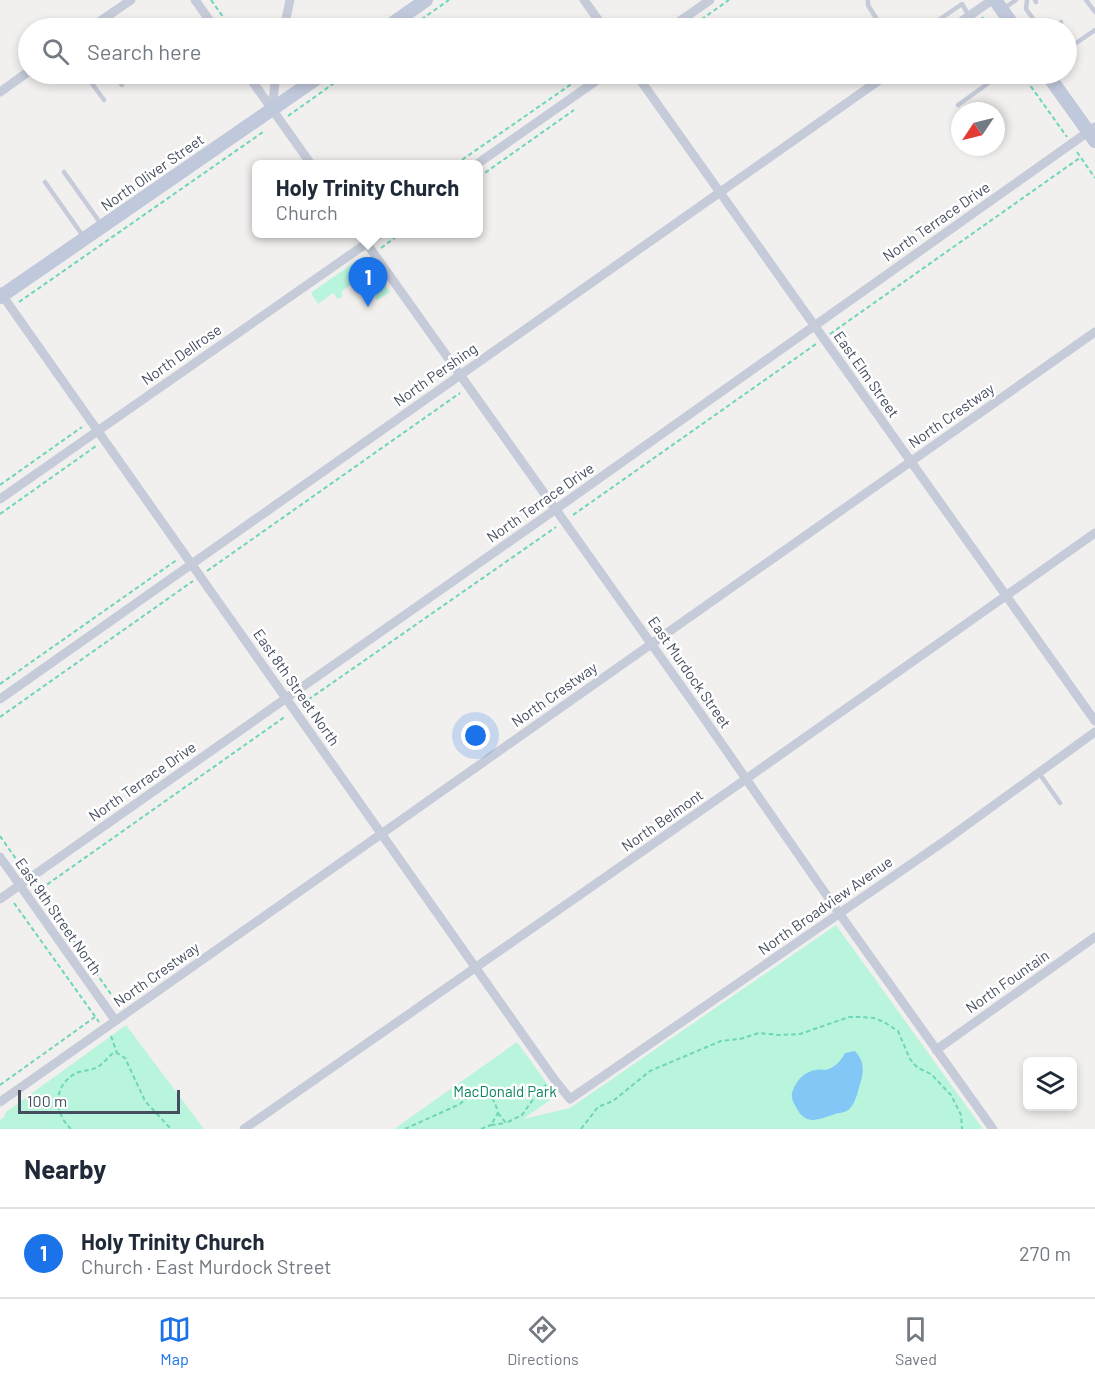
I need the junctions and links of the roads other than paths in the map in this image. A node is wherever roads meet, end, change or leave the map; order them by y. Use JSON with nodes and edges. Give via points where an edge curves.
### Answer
{"nodes":[{"id":1,"x":131,"y":0,"type":"edge"},
{"id":2,"x":195,"y":0,"type":"edge"},
{"id":3,"x":290,"y":0,"type":"edge"},
{"id":4,"x":426,"y":0,"type":"edge"},
{"id":5,"x":584,"y":0,"type":"edge"},
{"id":6,"x":710,"y":0,"type":"edge"},
{"id":7,"x":867,"y":0,"type":"edge"},
{"id":8,"x":1016,"y":0,"type":"edge"},
{"id":9,"x":1027,"y":0,"type":"edge"},
{"id":10,"x":1086,"y":0,"type":"edge"},
{"id":11,"x":961,"y":2,"type":"edge"},
{"id":12,"x":996,"y":3,"type":"edge"},
{"id":13,"x":1095,"y":12,"type":"edge"},
{"id":14,"x":969,"y":16,"type":"junction"},
{"id":15,"x":105,"y":18,"type":"edge"},
{"id":16,"x":208,"y":18,"type":"edge"},
{"id":17,"x":286,"y":18,"type":"edge"},
{"id":18,"x":400,"y":18,"type":"edge"},
{"id":19,"x":597,"y":18,"type":"edge"},
{"id":20,"x":684,"y":18,"type":"edge"},
{"id":21,"x":876,"y":18,"type":"edge"},
{"id":22,"x":942,"y":18,"type":"edge"},
{"id":23,"x":966,"y":18,"type":"edge"},
{"id":24,"x":1007,"y":18,"type":"edge"},
{"id":25,"x":1033,"y":18,"type":"edge"},
{"id":26,"x":1095,"y":30,"type":"edge"},
{"id":27,"x":1077,"y":42,"type":"edge"},
{"id":28,"x":18,"y":79,"type":"edge"},
{"id":29,"x":93,"y":84,"type":"edge"},
{"id":30,"x":254,"y":84,"type":"edge"},
{"id":31,"x":276,"y":84,"type":"edge"},
{"id":32,"x":312,"y":84,"type":"edge"},
{"id":33,"x":592,"y":84,"type":"edge"},
{"id":34,"x":643,"y":84,"type":"edge"},
{"id":35,"x":874,"y":84,"type":"edge"},
{"id":36,"x":987,"y":84,"type":"edge"},
{"id":37,"x":1055,"y":84,"type":"edge"},
{"id":38,"x":0,"y":92,"type":"edge"},
{"id":39,"x":104,"y":100,"type":"dead end"},
{"id":40,"x":962,"y":102,"type":"edge"},
{"id":41,"x":276,"y":115,"type":"junction"},
{"id":42,"x":1093,"y":133,"type":"edge"},
{"id":43,"x":308,"y":160,"type":"edge"},
{"id":44,"x":483,"y":161,"type":"edge"},
{"id":45,"x":64,"y":172,"type":"dead end"},
{"id":46,"x":45,"y":183,"type":"dead end"},
{"id":47,"x":720,"y":192,"type":"junction"},
{"id":48,"x":102,"y":226,"type":"junction"},
{"id":49,"x":85,"y":238,"type":"junction"},
{"id":50,"x":363,"y":238,"type":"edge"},
{"id":51,"x":374,"y":238,"type":"edge"},
{"id":52,"x":367,"y":243,"type":"junction"},
{"id":53,"x":1,"y":295,"type":"edge"},
{"id":54,"x":815,"y":326,"type":"junction"},
{"id":55,"x":1095,"y":332,"type":"edge"},
{"id":56,"x":460,"y":375,"type":"junction"},
{"id":57,"x":98,"y":431,"type":"junction"},
{"id":58,"x":910,"y":462,"type":"junction"},
{"id":59,"x":0,"y":499,"type":"edge"},
{"id":60,"x":556,"y":509,"type":"junction"},
{"id":61,"x":1095,"y":533,"type":"edge"},
{"id":62,"x":192,"y":563,"type":"junction"},
{"id":63,"x":1006,"y":596,"type":"junction"},
{"id":64,"x":651,"y":644,"type":"junction"},
{"id":65,"x":286,"y":698,"type":"junction"},
{"id":66,"x":0,"y":699,"type":"edge"},
{"id":67,"x":1095,"y":721,"type":"edge"},
{"id":68,"x":1095,"y":732,"type":"edge"},
{"id":69,"x":1039,"y":772,"type":"junction"},
{"id":70,"x":746,"y":779,"type":"junction"},
{"id":71,"x":1060,"y":803,"type":"dead end"},
{"id":72,"x":381,"y":833,"type":"junction"},
{"id":73,"x":0,"y":857,"type":"edge"},
{"id":74,"x":20,"y":885,"type":"junction"},
{"id":75,"x":4,"y":897,"type":"edge"},
{"id":76,"x":839,"y":913,"type":"junction"},
{"id":77,"x":1095,"y":937,"type":"edge"},
{"id":78,"x":476,"y":967,"type":"junction"},
{"id":79,"x":107,"y":1023,"type":"junction"},
{"id":80,"x":936,"y":1050,"type":"junction"},
{"id":81,"x":570,"y":1099,"type":"joint"},
{"id":82,"x":0,"y":1102,"type":"edge"},
{"id":83,"x":244,"y":1129,"type":"edge"},
{"id":84,"x":993,"y":1129,"type":"edge"}],
"edges":[{"from":1,"to":15,"type":"street"},
{"from":2,"to":16,"type":"street"},
{"from":3,"to":17,"type":"street"},
{"from":4,"to":18,"type":"main road"},
{"from":5,"to":19,"type":"street"},
{"from":6,"to":20,"type":"street"},
{"from":7,"to":21,"type":"lane"},
{"from":8,"to":12,"type":"lane"},
{"from":9,"to":25,"type":"lane","via":[[1026,9]]},
{"from":10,"to":13,"type":"lane"},
{"from":11,"to":14,"type":"lane"},
{"from":11,"to":22,"type":"lane"},
{"from":12,"to":14,"type":"street"},
{"from":12,"to":24,"type":"main road"},
{"from":14,"to":23,"type":"street"},
{"from":26,"to":27,"type":"lane"},
{"from":28,"to":38,"type":"street"},
{"from":29,"to":39,"type":"lane"},
{"from":30,"to":41,"type":"street"},
{"from":31,"to":41,"type":"street"},
{"from":32,"to":41,"type":"main road","name":"North Oliver Street"},
{"from":33,"to":44,"type":"street"},
{"from":34,"to":47,"type":"street","name":"East Elm Street"},
{"from":35,"to":47,"type":"street","name":"North Pershing"},
{"from":36,"to":40,"type":"lane"},
{"from":37,"to":42,"type":"main road"},
{"from":41,"to":43,"type":"street"},
{"from":41,"to":48,"type":"main road","name":"North Oliver Street"},
{"from":42,"to":54,"type":"street","name":"North Terrace Drive","via":[[1071,144]]},
{"from":45,"to":48,"type":"lane"},
{"from":46,"to":49,"type":"lane"},
{"from":47,"to":54,"type":"street","name":"East Elm Street"},
{"from":47,"to":56,"type":"street","name":"North Pershing"},
{"from":48,"to":49,"type":"main road","name":"North Oliver Street"},
{"from":49,"to":53,"type":"main road","name":"North Oliver Street"},
{"from":50,"to":52,"type":"street","name":"East Murdock Street"},
{"from":51,"to":52,"type":"street","name":"North Dellrose"},
{"from":52,"to":56,"type":"street","name":"East Murdock Street"},
{"from":52,"to":57,"type":"street","name":"North Dellrose"},
{"from":53,"to":57,"type":"street","name":"East 8th Street North"},
{"from":54,"to":58,"type":"street","name":"East Elm Street"},
{"from":54,"to":60,"type":"street","name":"North Terrace Drive"},
{"from":55,"to":58,"type":"street","name":"North Crestway"},
{"from":56,"to":60,"type":"street","name":"East Murdock Street"},
{"from":56,"to":62,"type":"street","name":"North Pershing"},
{"from":57,"to":59,"type":"street","name":"North Dellrose"},
{"from":57,"to":62,"type":"street","name":"East 8th Street North"},
{"from":58,"to":63,"type":"street","name":"East Elm Street"},
{"from":58,"to":64,"type":"street","name":"North Crestway"},
{"from":60,"to":64,"type":"street","name":"East Murdock Street"},
{"from":60,"to":65,"type":"street","name":"North Terrace Drive"},
{"from":61,"to":63,"type":"street","name":"North Belmont"},
{"from":62,"to":65,"type":"street","name":"East 8th Street North"},
{"from":62,"to":66,"type":"street","name":"North Pershing"},
{"from":63,"to":67,"type":"street","name":"East Elm Street"},
{"from":63,"to":70,"type":"street","name":"North Belmont"},
{"from":64,"to":70,"type":"street","name":"East Murdock Street"},
{"from":64,"to":72,"type":"street","name":"North Crestway"},
{"from":65,"to":72,"type":"street","name":"East 8th Street North"},
{"from":65,"to":74,"type":"street","name":"North Terrace Drive"},
{"from":68,"to":69,"type":"street","name":"North Broadview Avenue"},
{"from":69,"to":71,"type":"lane"},
{"from":69,"to":76,"type":"street","name":"North Broadview Avenue"},
{"from":70,"to":76,"type":"street","name":"East Murdock Street"},
{"from":70,"to":78,"type":"street","name":"North Belmont"},
{"from":72,"to":78,"type":"street","name":"East 8th Street North"},
{"from":72,"to":79,"type":"street","name":"North Crestway"},
{"from":73,"to":74,"type":"street","name":"East 9th Street North"},
{"from":74,"to":75,"type":"street","name":"North Terrace Drive"},
{"from":74,"to":79,"type":"street","name":"East 9th Street North"},
{"from":76,"to":80,"type":"street","name":"East Murdock Street"},
{"from":76,"to":81,"type":"street","name":"North Broadview Avenue"},
{"from":77,"to":80,"type":"street","name":"North Fountain"},
{"from":78,"to":81,"type":"street","name":"East 8th Street North"},
{"from":78,"to":83,"type":"street","name":"North Belmont"},
{"from":79,"to":82,"type":"street","name":"North Crestway"},
{"from":80,"to":84,"type":"street","name":"East Murdock Street"}]}
